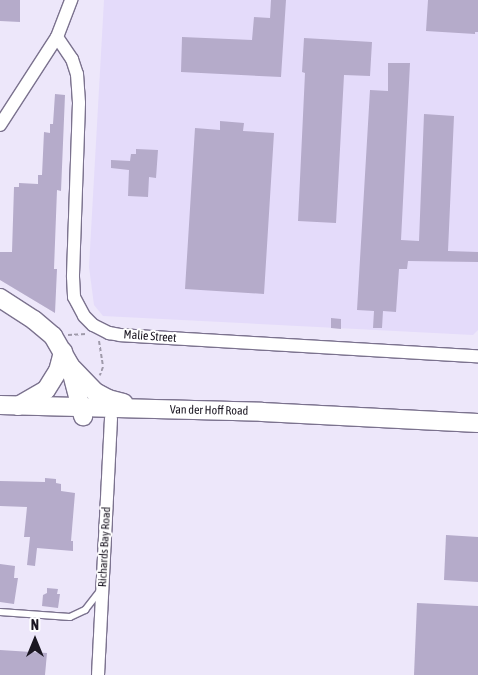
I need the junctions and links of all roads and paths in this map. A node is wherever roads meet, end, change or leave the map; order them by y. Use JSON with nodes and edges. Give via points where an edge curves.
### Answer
{"nodes":[{"id":1,"x":71,"y":0,"type":"edge"},
{"id":2,"x":57,"y":37,"type":"junction"},
{"id":3,"x":0,"y":126,"type":"edge"},
{"id":4,"x":0,"y":298,"type":"edge"},
{"id":5,"x":104,"y":333,"type":"junction"},
{"id":6,"x":53,"y":336,"type":"junction"},
{"id":7,"x":478,"y":356,"type":"edge"},
{"id":8,"x":67,"y":359,"type":"junction"},
{"id":9,"x":95,"y":392,"type":"junction"},
{"id":10,"x":0,"y":405,"type":"edge"},
{"id":11,"x":18,"y":406,"type":"junction"},
{"id":12,"x":169,"y":410,"type":"junction"},
{"id":13,"x":82,"y":413,"type":"junction"},
{"id":14,"x":0,"y":416,"type":"edge"},
{"id":15,"x":111,"y":418,"type":"junction"},
{"id":16,"x":418,"y":421,"type":"junction"},
{"id":17,"x":478,"y":422,"type":"edge"},
{"id":18,"x":102,"y":587,"type":"junction"},
{"id":19,"x":0,"y":612,"type":"edge"},
{"id":20,"x":98,"y":675,"type":"edge"}],
"edges":[{"from":1,"to":2,"type":"street"},
{"from":2,"to":3,"type":"street"},
{"from":2,"to":5,"type":"street","name":"Malie Street","via":[[72,59],[77,74],[79,103],[72,277],[74,297],[84,316]]},
{"from":4,"to":6,"type":"main road"},
{"from":5,"to":6,"type":"path"},
{"from":5,"to":7,"type":"street","name":"Malie Street"},
{"from":5,"to":9,"type":"path","via":[[103,367]]},
{"from":6,"to":8,"type":"main road"},
{"from":8,"to":9,"type":"main road"},
{"from":8,"to":11,"type":"main road","via":[[46,390]]},
{"from":8,"to":13,"type":"main road"},
{"from":9,"to":12,"type":"main road","via":[[108,399]]},
{"from":10,"to":11,"type":"main road","name":"Van der Hoff Road"},
{"from":11,"to":13,"type":"main road","name":"Van der Hoff Road"},
{"from":12,"to":13,"type":"main road","name":"Van der Hoff Road"},
{"from":12,"to":16,"type":"main road","name":"Van der Hoff Road"},
{"from":13,"to":14,"type":"main road","name":"Van der Hoff Road"},
{"from":13,"to":15,"type":"main road","name":"Van der Hoff Road"},
{"from":15,"to":16,"type":"main road","name":"Van der Hoff Road","via":[[337,424]]},
{"from":15,"to":18,"type":"street","name":"Richards Bay Road"},
{"from":16,"to":17,"type":"main road","name":"Van der Hoff Road"},
{"from":18,"to":19,"type":"lane","via":[[85,610],[70,617]]},
{"from":18,"to":20,"type":"street","name":"Richards Bay Road"}]}
